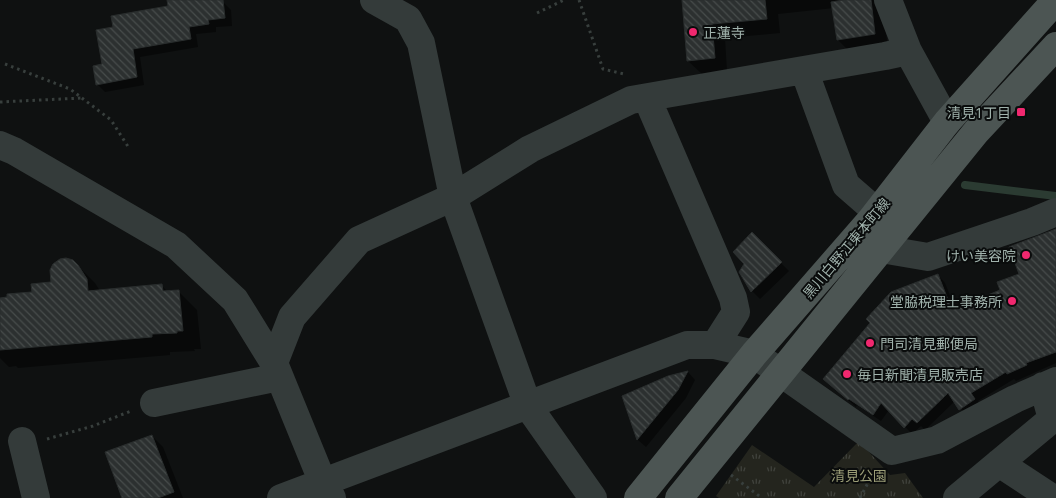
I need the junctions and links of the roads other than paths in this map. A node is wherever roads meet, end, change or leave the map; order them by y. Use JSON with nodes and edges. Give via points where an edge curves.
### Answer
{"nodes":[{"id":1,"x":374,"y":0,"type":"edge"},
{"id":2,"x":888,"y":0,"type":"edge"},
{"id":3,"x":1056,"y":0,"type":"edge"},
{"id":4,"x":1056,"y":46,"type":"edge"},
{"id":5,"x":908,"y":51,"type":"junction"},
{"id":6,"x":804,"y":70,"type":"junction"},
{"id":7,"x":647,"y":98,"type":"junction"},
{"id":8,"x":947,"y":122,"type":"junction"},
{"id":9,"x":5,"y":153,"type":"edge"},
{"id":10,"x":453,"y":197,"type":"junction"},
{"id":11,"x":877,"y":212,"type":"junction"},
{"id":12,"x":1056,"y":212,"type":"edge"},
{"id":13,"x":881,"y":249,"type":"junction"},
{"id":14,"x":715,"y":345,"type":"junction"},
{"id":15,"x":754,"y":354,"type":"junction"},
{"id":16,"x":277,"y":370,"type":"junction"},
{"id":17,"x":781,"y":372,"type":"junction"},
{"id":18,"x":1050,"y":384,"type":"edge"},
{"id":19,"x":154,"y":402,"type":"road end"},
{"id":20,"x":528,"y":406,"type":"junction"},
{"id":21,"x":22,"y":441,"type":"road end"},
{"id":22,"x":999,"y":463,"type":"junction"},
{"id":23,"x":328,"y":490,"type":"edge"},
{"id":24,"x":36,"y":498,"type":"edge"},
{"id":25,"x":281,"y":498,"type":"edge"},
{"id":26,"x":594,"y":498,"type":"edge"},
{"id":27,"x":638,"y":498,"type":"edge"},
{"id":28,"x":679,"y":498,"type":"edge"},
{"id":29,"x":957,"y":498,"type":"edge"},
{"id":30,"x":1052,"y":498,"type":"edge"}],
"edges":[{"from":1,"to":10,"type":"street","via":[[408,19],[421,43]]},
{"from":2,"to":5,"type":"street"},
{"from":3,"to":8,"type":"main road","name":"黒川白野江東本町線"},
{"from":4,"to":13,"type":"main road","name":"黒川白野江東本町線","via":[[976,132]]},
{"from":5,"to":6,"type":"street"},
{"from":5,"to":8,"type":"street"},
{"from":6,"to":7,"type":"street"},
{"from":6,"to":11,"type":"street","via":[[846,185]]},
{"from":7,"to":10,"type":"street","via":[[631,100],[530,149]]},
{"from":7,"to":14,"type":"street","via":[[733,298],[736,312]]},
{"from":8,"to":11,"type":"main road","name":"黒川白野江東本町線"},
{"from":9,"to":16,"type":"street","via":[[176,245],[235,300]]},
{"from":10,"to":16,"type":"street","via":[[359,240],[292,318]]},
{"from":10,"to":20,"type":"street"},
{"from":11,"to":15,"type":"main road","name":"黒川白野江東本町線"},
{"from":12,"to":13,"type":"street","via":[[928,258]]},
{"from":13,"to":17,"type":"main road","name":"黒川白野江東本町線"},
{"from":14,"to":15,"type":"street"},
{"from":14,"to":20,"type":"street","via":[[687,345]]},
{"from":15,"to":17,"type":"street"},
{"from":15,"to":27,"type":"main road","name":"黒川白野江東本町線"},
{"from":16,"to":19,"type":"street"},
{"from":16,"to":23,"type":"street"},
{"from":17,"to":18,"type":"street","via":[[892,451],[937,440]]},
{"from":17,"to":28,"type":"main road","name":"黒川白野江東本町線"},
{"from":18,"to":22,"type":"street","via":[[1052,419]]},
{"from":20,"to":23,"type":"street"},
{"from":20,"to":26,"type":"street"},
{"from":21,"to":24,"type":"street"},
{"from":22,"to":29,"type":"street"},
{"from":22,"to":30,"type":"street"},
{"from":23,"to":25,"type":"street"}]}
